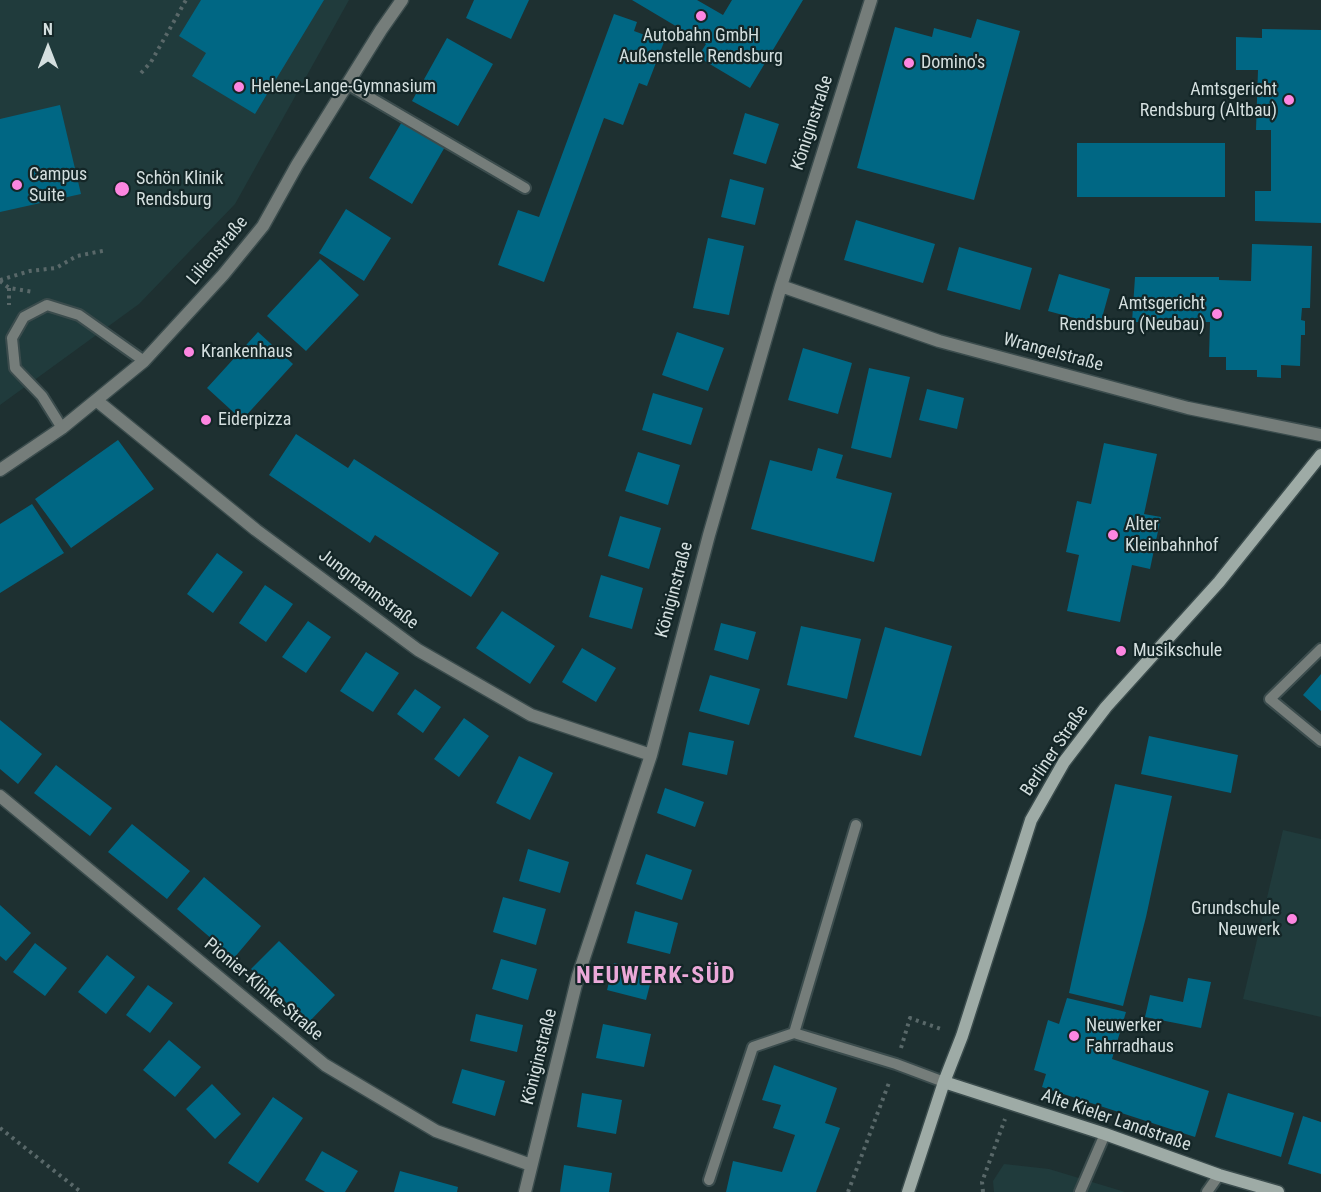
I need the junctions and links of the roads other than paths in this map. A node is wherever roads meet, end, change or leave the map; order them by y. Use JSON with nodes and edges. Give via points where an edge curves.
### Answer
{"nodes":[{"id":1,"x":402,"y":0,"type":"edge"},
{"id":2,"x":871,"y":0,"type":"edge"},
{"id":3,"x":347,"y":84,"type":"junction"},
{"id":4,"x":525,"y":188,"type":"dead end"},
{"id":5,"x":781,"y":286,"type":"junction"},
{"id":6,"x":144,"y":361,"type":"junction"},
{"id":7,"x":96,"y":400,"type":"junction"},
{"id":8,"x":62,"y":428,"type":"junction"},
{"id":9,"x":1321,"y":435,"type":"edge"},
{"id":10,"x":1321,"y":455,"type":"edge"},
{"id":11,"x":0,"y":470,"type":"edge"},
{"id":12,"x":1321,"y":649,"type":"edge"},
{"id":13,"x":1321,"y":741,"type":"edge"},
{"id":14,"x":651,"y":755,"type":"junction"},
{"id":15,"x":0,"y":796,"type":"edge"},
{"id":16,"x":856,"y":825,"type":"dead end"},
{"id":17,"x":794,"y":1033,"type":"junction"},
{"id":18,"x":944,"y":1082,"type":"junction"},
{"id":19,"x":1105,"y":1134,"type":"junction"},
{"id":20,"x":531,"y":1165,"type":"junction"},
{"id":21,"x":1220,"y":1175,"type":"junction"},
{"id":22,"x":709,"y":1180,"type":"dead end"},
{"id":23,"x":525,"y":1192,"type":"edge"},
{"id":24,"x":908,"y":1192,"type":"edge"},
{"id":25,"x":1080,"y":1192,"type":"edge"},
{"id":26,"x":1207,"y":1192,"type":"edge"},
{"id":27,"x":1278,"y":1192,"type":"edge"}],
"edges":[{"from":1,"to":3,"type":"street","name":"Lilienstraße"},
{"from":2,"to":5,"type":"street","name":"Königinstraße"},
{"from":3,"to":4,"type":"lane"},
{"from":3,"to":6,"type":"street","name":"Lilienstraße","via":[[263,226]]},
{"from":5,"to":9,"type":"street","name":"Wrangelstraße","via":[[939,341],[1188,408]]},
{"from":5,"to":14,"type":"street","name":"Königinstraße"},
{"from":6,"to":7,"type":"street","name":"Lilienstraße"},
{"from":6,"to":8,"type":"lane","via":[[79,315],[47,305],[24,317],[12,338],[15,368],[42,396]]},
{"from":7,"to":8,"type":"street","name":"Lilienstraße"},
{"from":7,"to":14,"type":"street","name":"Jungmannstraße","via":[[256,530],[418,650],[531,715]]},
{"from":8,"to":11,"type":"street","name":"Lilienstraße"},
{"from":10,"to":18,"type":"main road","name":"Berliner Straße","via":[[1219,582],[1106,707],[1064,762],[1031,820]]},
{"from":12,"to":13,"type":"lane","via":[[1270,699]]},
{"from":14,"to":20,"type":"street","name":"Königinstraße","via":[[578,976]]},
{"from":15,"to":20,"type":"street","name":"Pionier-Klinke-Straße","via":[[325,1065],[436,1131]]},
{"from":16,"to":17,"type":"lane"},
{"from":17,"to":18,"type":"lane"},
{"from":17,"to":22,"type":"lane","via":[[753,1047]]},
{"from":18,"to":19,"type":"main road","name":"Alte Kieler Landstraße"},
{"from":18,"to":24,"type":"main road","name":"Berliner Straße"},
{"from":19,"to":21,"type":"main road","name":"Alte Kieler Landstraße"},
{"from":19,"to":25,"type":"lane"},
{"from":20,"to":23,"type":"street","name":"Königinstraße"},
{"from":21,"to":26,"type":"lane"},
{"from":21,"to":27,"type":"main road","name":"Alte Kieler Landstraße"}]}
